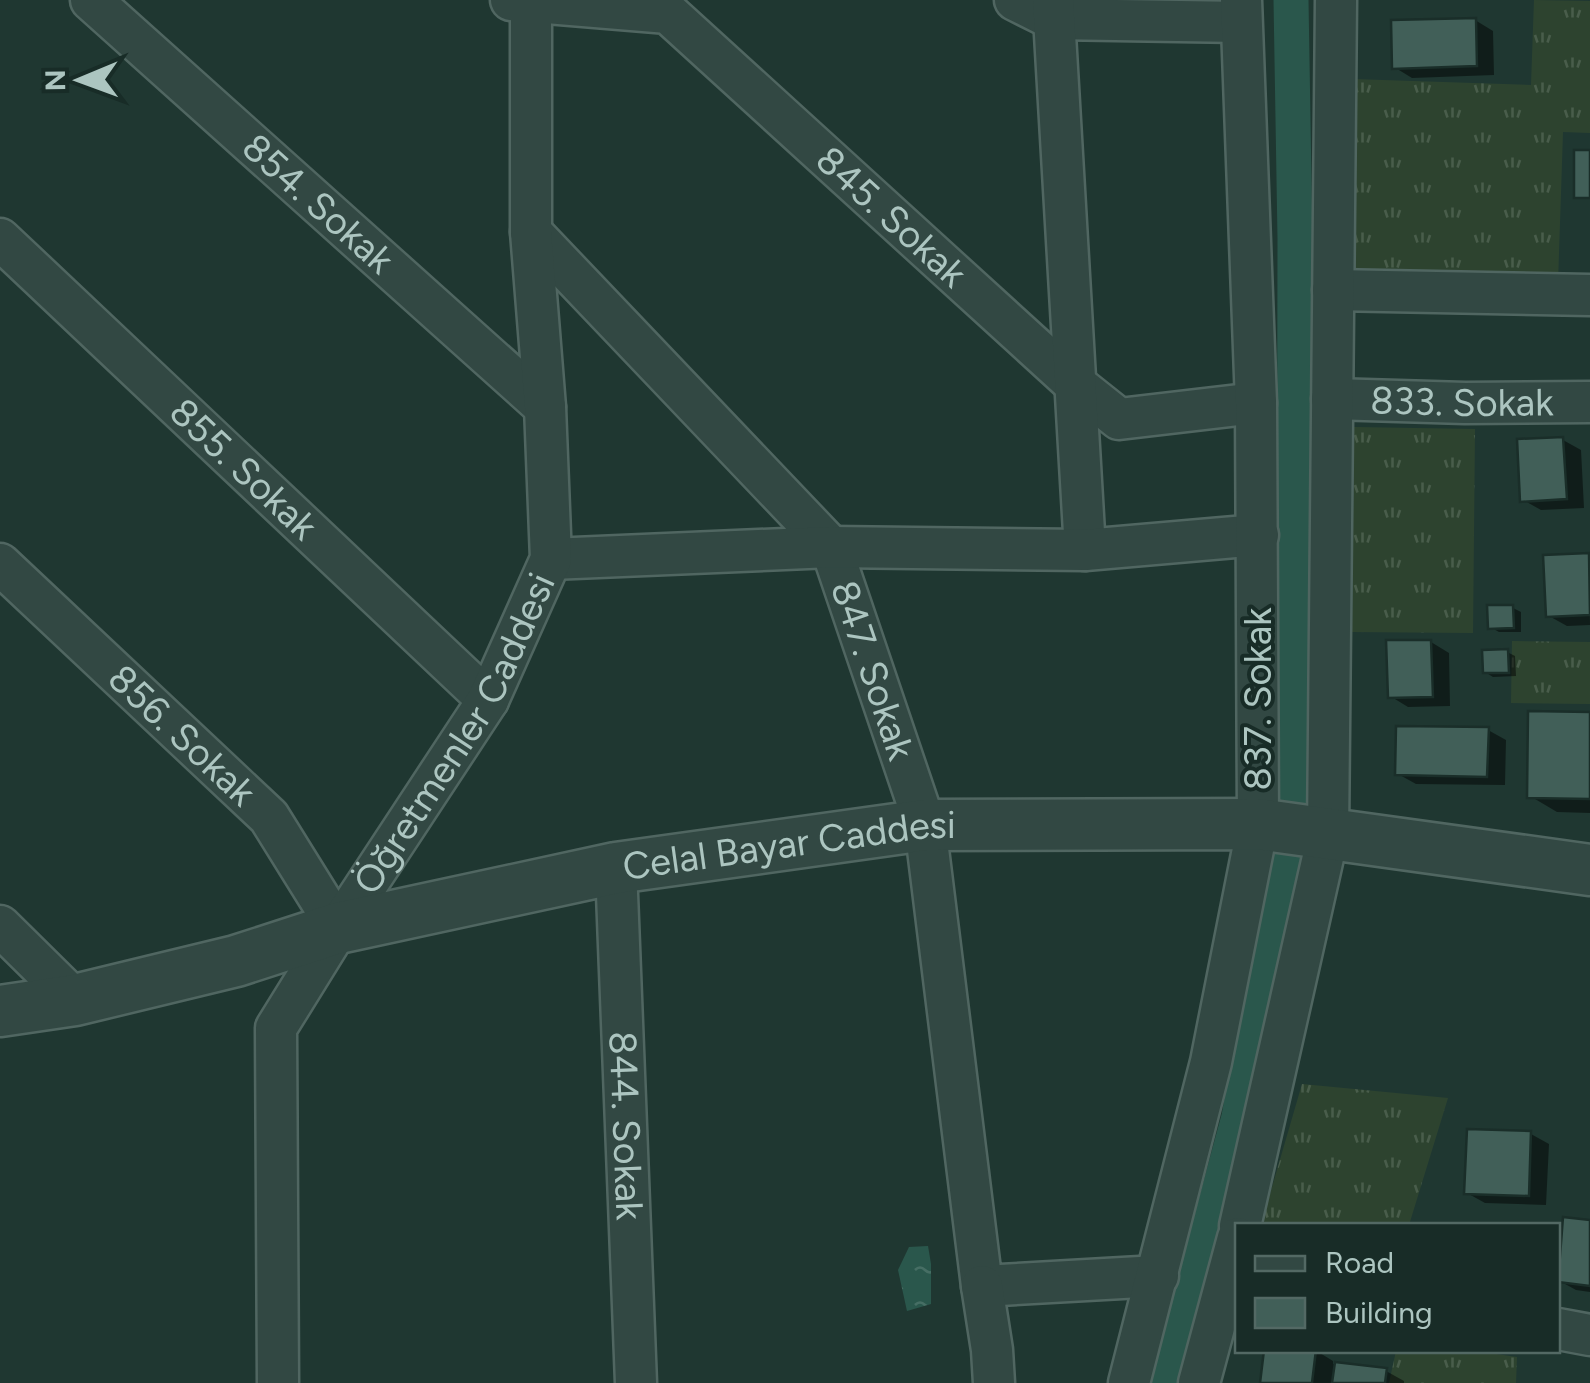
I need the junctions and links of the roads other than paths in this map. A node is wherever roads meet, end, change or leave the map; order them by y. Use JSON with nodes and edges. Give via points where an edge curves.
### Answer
{"nodes":[{"id":1,"x":91,"y":0,"type":"edge"},
{"id":2,"x":1015,"y":0,"type":"edge"},
{"id":3,"x":1336,"y":0,"type":"edge"},
{"id":4,"x":524,"y":1,"type":"edge"},
{"id":5,"x":1053,"y":10,"type":"edge"},
{"id":6,"x":1241,"y":11,"type":"edge"},
{"id":7,"x":530,"y":232,"type":"junction"},
{"id":8,"x":0,"y":239,"type":"edge"},
{"id":9,"x":1333,"y":290,"type":"junction"},
{"id":10,"x":1590,"y":295,"type":"edge"},
{"id":11,"x":1075,"y":384,"type":"junction"},
{"id":12,"x":1332,"y":399,"type":"junction"},
{"id":13,"x":1590,"y":402,"type":"edge"},
{"id":14,"x":1256,"y":403,"type":"junction"},
{"id":15,"x":545,"y":407,"type":"junction"},
{"id":16,"x":1258,"y":536,"type":"junction"},
{"id":17,"x":831,"y":547,"type":"junction"},
{"id":18,"x":1085,"y":550,"type":"junction"},
{"id":19,"x":551,"y":559,"type":"junction"},
{"id":20,"x":0,"y":564,"type":"edge"},
{"id":21,"x":488,"y":700,"type":"junction"},
{"id":22,"x":1258,"y":824,"type":"junction"},
{"id":23,"x":925,"y":825,"type":"junction"},
{"id":24,"x":1328,"y":834,"type":"junction"},
{"id":25,"x":616,"y":868,"type":"junction"},
{"id":26,"x":1590,"y":870,"type":"edge"},
{"id":27,"x":0,"y":926,"type":"edge"},
{"id":28,"x":338,"y":928,"type":"junction"},
{"id":29,"x":75,"y":1000,"type":"junction"},
{"id":30,"x":0,"y":1011,"type":"edge"},
{"id":31,"x":1241,"y":1223,"type":"edge"},
{"id":32,"x":1235,"y":1261,"type":"edge"},
{"id":33,"x":1158,"y":1276,"type":"junction"},
{"id":34,"x":982,"y":1286,"type":"junction"},
{"id":35,"x":1560,"y":1329,"type":"edge"},
{"id":36,"x":1590,"y":1334,"type":"edge"},
{"id":37,"x":278,"y":1383,"type":"edge"},
{"id":38,"x":636,"y":1383,"type":"edge"},
{"id":39,"x":994,"y":1383,"type":"edge"},
{"id":40,"x":1130,"y":1383,"type":"edge"},
{"id":41,"x":1199,"y":1383,"type":"edge"}],
"edges":[{"from":1,"to":15,"type":"street","name":"854. Sokak"},
{"from":2,"to":5,"type":"street"},
{"from":3,"to":9,"type":"street","name":"837. Sokak"},
{"from":4,"to":7,"type":"street","name":"Öğretmenler Caddesi"},
{"from":4,"to":11,"type":"street","name":"845. Sokak","via":[[668,13]]},
{"from":5,"to":6,"type":"street"},
{"from":5,"to":11,"type":"street"},
{"from":6,"to":14,"type":"street","name":"837. Sokak"},
{"from":7,"to":15,"type":"street","name":"Öğretmenler Caddesi"},
{"from":7,"to":17,"type":"street","name":"847. Sokak"},
{"from":8,"to":21,"type":"street","name":"855. Sokak"},
{"from":9,"to":10,"type":"street"},
{"from":9,"to":12,"type":"street","name":"837. Sokak"},
{"from":11,"to":14,"type":"street","name":"845. Sokak","via":[[1119,419]]},
{"from":11,"to":18,"type":"street"},
{"from":12,"to":13,"type":"street","name":"833. Sokak"},
{"from":12,"to":24,"type":"street","name":"837. Sokak"},
{"from":14,"to":16,"type":"street","name":"837. Sokak"},
{"from":15,"to":19,"type":"street","name":"Öğretmenler Caddesi"},
{"from":16,"to":18,"type":"street"},
{"from":16,"to":22,"type":"street","name":"837. Sokak"},
{"from":17,"to":18,"type":"street"},
{"from":17,"to":19,"type":"street"},
{"from":17,"to":23,"type":"street","name":"847. Sokak"},
{"from":19,"to":21,"type":"street","name":"Öğretmenler Caddesi"},
{"from":20,"to":28,"type":"street","name":"856. Sokak","via":[[270,817]]},
{"from":21,"to":28,"type":"street","name":"Öğretmenler Caddesi"},
{"from":22,"to":23,"type":"street","name":"Celal Bayar Caddesi"},
{"from":22,"to":24,"type":"street","name":"Celal Bayar Caddesi"},
{"from":22,"to":33,"type":"street","name":"837. Sokak","via":[[1211,1062]]},
{"from":23,"to":25,"type":"street","name":"Celal Bayar Caddesi"},
{"from":23,"to":34,"type":"street","name":"847. Sokak"},
{"from":24,"to":26,"type":"street","name":"Celal Bayar Caddesi"},
{"from":24,"to":31,"type":"street","name":"837. Sokak"},
{"from":25,"to":28,"type":"street","name":"Celal Bayar Caddesi"},
{"from":25,"to":38,"type":"street","name":"844. Sokak"},
{"from":27,"to":29,"type":"street"},
{"from":28,"to":29,"type":"street","name":"Celal Bayar Caddesi"},
{"from":28,"to":37,"type":"street","name":"Öğretmenler Caddesi","via":[[276,1028]]},
{"from":29,"to":30,"type":"street","name":"Celal Bayar Caddesi"},
{"from":32,"to":41,"type":"street"},
{"from":33,"to":34,"type":"street"},
{"from":33,"to":40,"type":"street","name":"837. Sokak"},
{"from":34,"to":39,"type":"street","name":"847. Sokak"},
{"from":35,"to":36,"type":"street"}]}
